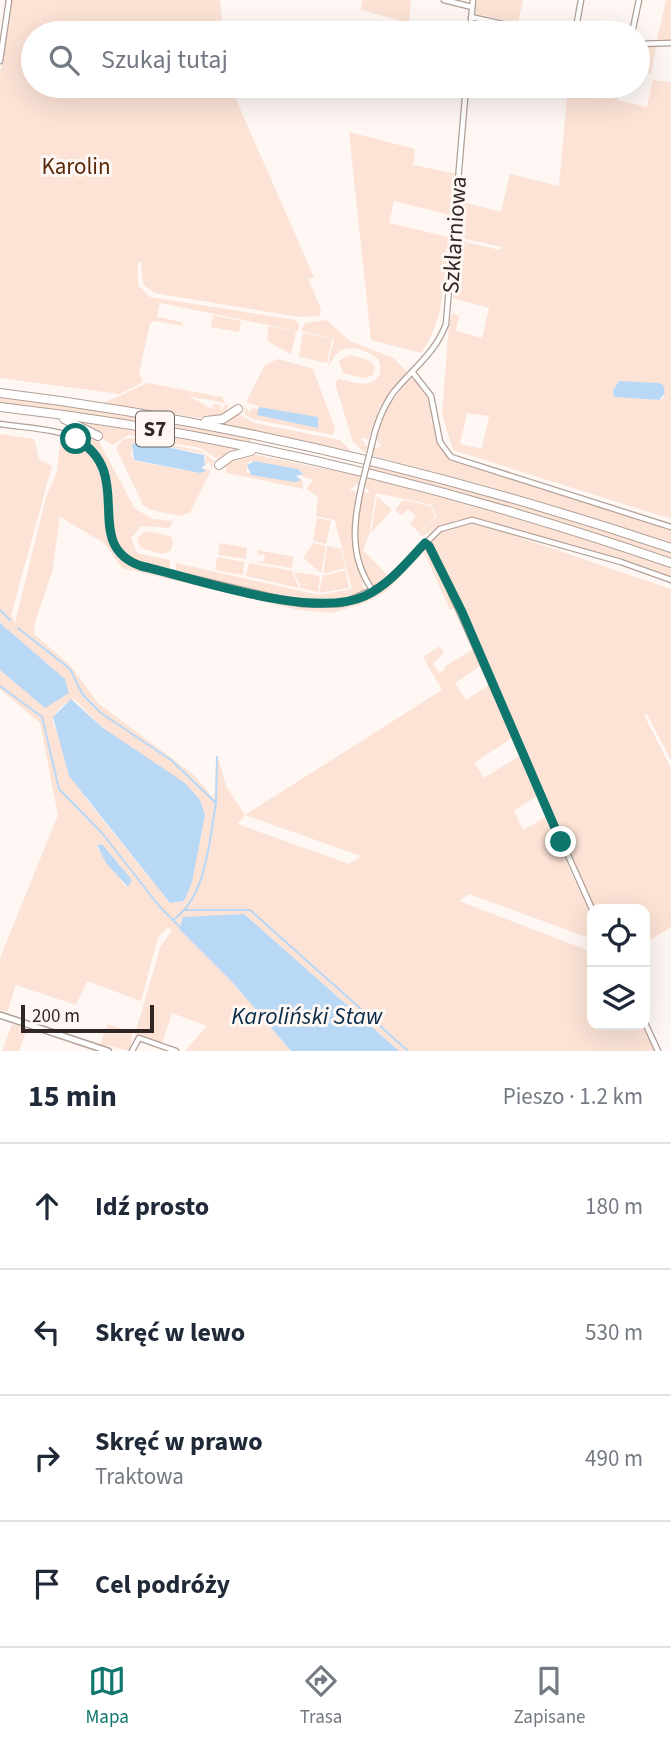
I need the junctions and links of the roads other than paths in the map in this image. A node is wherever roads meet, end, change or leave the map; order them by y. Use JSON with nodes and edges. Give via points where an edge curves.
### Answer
{"nodes":[{"id":1,"x":9,"y":0,"type":"edge"},
{"id":2,"x":443,"y":0,"type":"edge"},
{"id":3,"x":473,"y":0,"type":"edge"},
{"id":4,"x":581,"y":0,"type":"edge"},
{"id":5,"x":639,"y":0,"type":"edge"},
{"id":6,"x":472,"y":7,"type":"junction"},
{"id":7,"x":471,"y":17,"type":"junction"},
{"id":8,"x":471,"y":21,"type":"edge"},
{"id":9,"x":489,"y":21,"type":"edge"},
{"id":10,"x":577,"y":21,"type":"edge"},
{"id":11,"x":635,"y":21,"type":"edge"},
{"id":12,"x":671,"y":43,"type":"edge"},
{"id":13,"x":650,"y":44,"type":"edge"},
{"id":14,"x":0,"y":61,"type":"edge"},
{"id":15,"x":465,"y":98,"type":"edge"},
{"id":16,"x":413,"y":373,"type":"junction"},
{"id":17,"x":0,"y":393,"type":"edge"},
{"id":18,"x":0,"y":407,"type":"edge"},
{"id":19,"x":238,"y":409,"type":"dead end"},
{"id":20,"x":30,"y":410,"type":"junction"},
{"id":21,"x":178,"y":420,"type":"junction"},
{"id":22,"x":0,"y":424,"type":"edge"},
{"id":23,"x":98,"y":436,"type":"dead end"},
{"id":24,"x":354,"y":450,"type":"dead end"},
{"id":25,"x":278,"y":453,"type":"junction"},
{"id":26,"x":382,"y":462,"type":"junction"},
{"id":27,"x":219,"y":465,"type":"dead end"},
{"id":28,"x":671,"y":527,"type":"edge"},
{"id":29,"x":425,"y":543,"type":"junction"},
{"id":30,"x":671,"y":548,"type":"edge"},
{"id":31,"x":671,"y":563,"type":"edge"},
{"id":32,"x":671,"y":580,"type":"edge"},
{"id":33,"x":373,"y":591,"type":"junction"},
{"id":34,"x":590,"y":904,"type":"edge"},
{"id":35,"x":0,"y":1015,"type":"edge"},
{"id":36,"x":648,"y":1030,"type":"edge"},
{"id":37,"x":108,"y":1051,"type":"edge"},
{"id":38,"x":132,"y":1051,"type":"edge"},
{"id":39,"x":176,"y":1051,"type":"edge"},
{"id":40,"x":658,"y":1051,"type":"edge"}],
"edges":[{"from":1,"to":14,"type":"street"},
{"from":2,"to":6,"type":"street"},
{"from":3,"to":6,"type":"street"},
{"from":4,"to":10,"type":"street"},
{"from":5,"to":11,"type":"street"},
{"from":6,"to":7,"type":"street"},
{"from":7,"to":8,"type":"street"},
{"from":7,"to":9,"type":"street"},
{"from":12,"to":13,"type":"street"},
{"from":15,"to":16,"type":"street","name":"Szklarniowa","via":[[447,317],[438,342]]},
{"from":16,"to":28,"type":"street","via":[[431,396],[440,442],[451,457]]},
{"from":16,"to":33,"type":"street","name":"Szklarniowa","bridge":true,"via":[[383,410],[355,517],[354,543],[362,573]]},
{"from":17,"to":21,"type":"highway","number":"S7"},
{"from":18,"to":20,"type":"highway","number":"S7"},
{"from":19,"to":21,"type":"highway","via":[[215,421]]},
{"from":20,"to":23,"type":"highway","via":[[73,422]]},
{"from":20,"to":25,"type":"highway","number":"S7"},
{"from":21,"to":26,"type":"highway","number":"S7"},
{"from":22,"to":33,"type":"street","via":[[68,435],[94,452],[108,481],[112,541],[134,563],[309,605],[341,604]]},
{"from":24,"to":26,"type":"highway"},
{"from":25,"to":27,"type":"highway","via":[[244,451]]},
{"from":25,"to":31,"type":"highway","number":"S7","via":[[469,499]]},
{"from":26,"to":30,"type":"highway","number":"S7","via":[[476,486]]},
{"from":29,"to":32,"type":"street","via":[[446,526],[480,521]]},
{"from":29,"to":33,"type":"street"},
{"from":29,"to":34,"type":"street","via":[[462,612]]},
{"from":35,"to":37,"type":"street"},
{"from":36,"to":40,"type":"street"},
{"from":38,"to":39,"type":"street","via":[[139,1038]]}]}
